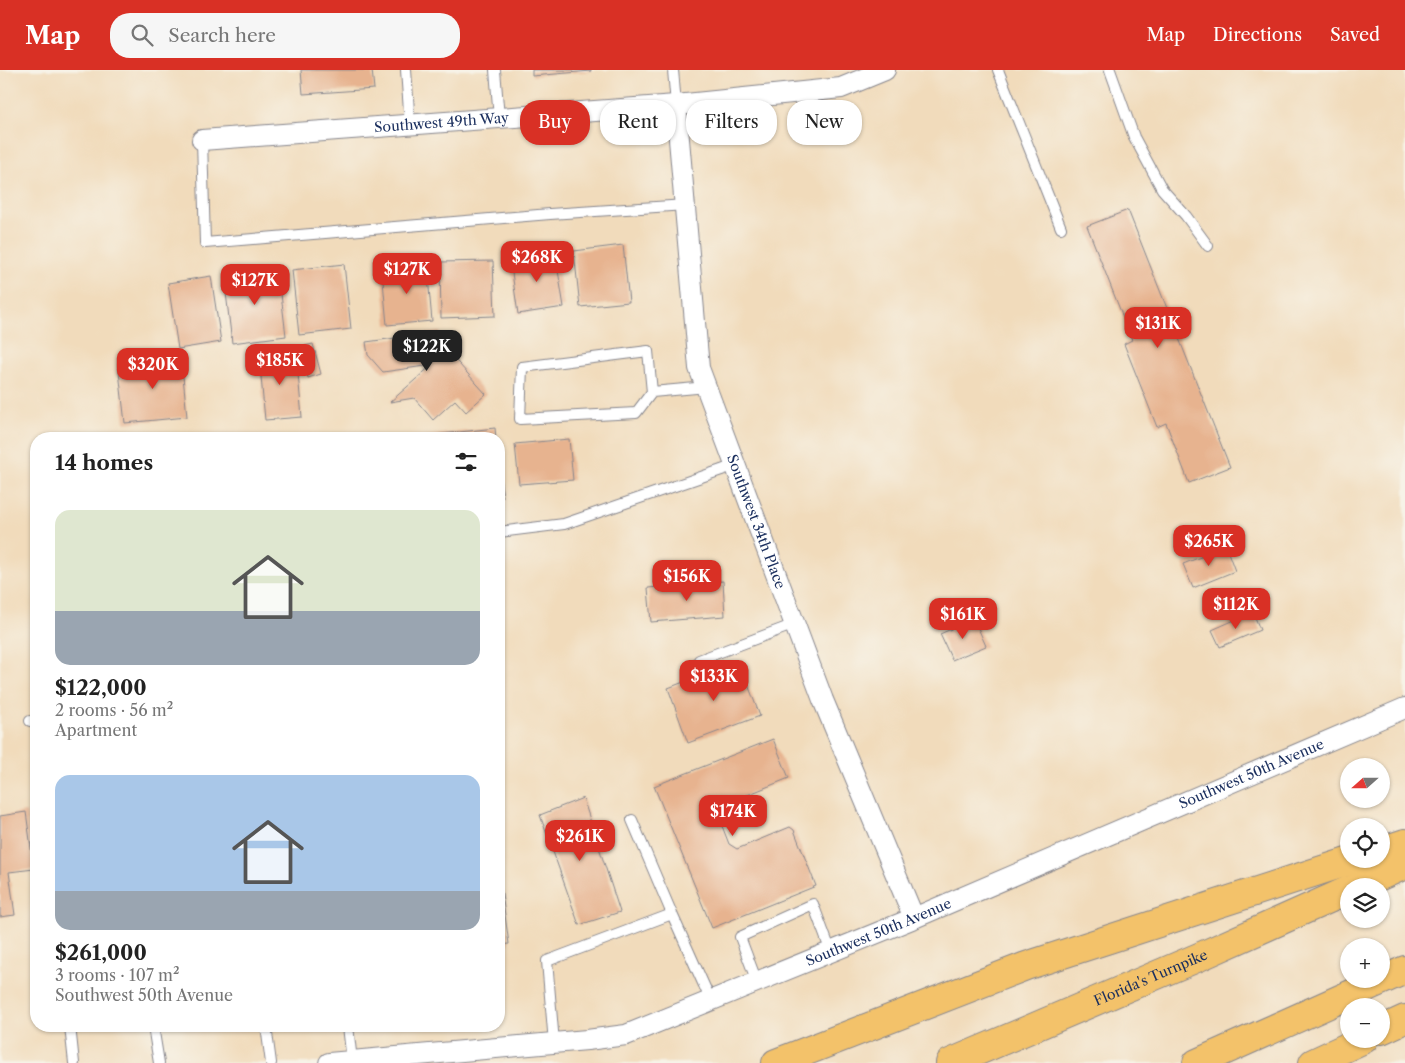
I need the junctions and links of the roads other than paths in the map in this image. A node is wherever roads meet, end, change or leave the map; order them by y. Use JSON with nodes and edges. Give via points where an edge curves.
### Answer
{"nodes":[{"id":1,"x":406,"y":70,"type":"edge"},
{"id":2,"x":495,"y":70,"type":"edge"},
{"id":3,"x":673,"y":70,"type":"edge"},
{"id":4,"x":885,"y":70,"type":"edge"},
{"id":5,"x":998,"y":70,"type":"edge"},
{"id":6,"x":1110,"y":70,"type":"edge"},
{"id":7,"x":676,"y":100,"type":"edge"},
{"id":8,"x":676,"y":105,"type":"joint"},
{"id":9,"x":600,"y":111,"type":"edge"},
{"id":10,"x":499,"y":118,"type":"junction"},
{"id":11,"x":410,"y":125,"type":"junction"},
{"id":12,"x":202,"y":140,"type":"joint"},
{"id":13,"x":686,"y":205,"type":"junction"},
{"id":14,"x":1061,"y":228,"type":"dead end"},
{"id":15,"x":1208,"y":246,"type":"dead end"},
{"id":16,"x":707,"y":387,"type":"junction"},
{"id":17,"x":652,"y":392,"type":"junction"},
{"id":18,"x":736,"y":465,"type":"junction"},
{"id":19,"x":505,"y":531,"type":"edge"},
{"id":20,"x":795,"y":624,"type":"junction"},
{"id":21,"x":699,"y":660,"type":"dead end"},
{"id":22,"x":1405,"y":708,"type":"edge"},
{"id":23,"x":632,"y":820,"type":"dead end"},
{"id":24,"x":1405,"y":843,"type":"edge"},
{"id":25,"x":1390,"y":848,"type":"edge"},
{"id":26,"x":1340,"y":864,"type":"edge"},
{"id":27,"x":1405,"y":866,"type":"edge"},
{"id":28,"x":1377,"y":878,"type":"edge"},
{"id":29,"x":1340,"y":894,"type":"edge"},
{"id":30,"x":672,"y":914,"type":"junction"},
{"id":31,"x":914,"y":918,"type":"junction"},
{"id":32,"x":831,"y":952,"type":"junction"},
{"id":33,"x":1405,"y":970,"type":"edge"},
{"id":34,"x":757,"y":982,"type":"junction"},
{"id":35,"x":711,"y":1001,"type":"junction"},
{"id":36,"x":1405,"y":1019,"type":"edge"},
{"id":37,"x":1390,"y":1026,"type":"edge"},
{"id":38,"x":71,"y":1032,"type":"edge"},
{"id":39,"x":154,"y":1032,"type":"edge"},
{"id":40,"x":267,"y":1032,"type":"edge"},
{"id":41,"x":349,"y":1032,"type":"edge"},
{"id":42,"x":554,"y":1043,"type":"junction"},
{"id":43,"x":1345,"y":1048,"type":"edge"},
{"id":44,"x":352,"y":1061,"type":"junction"},
{"id":45,"x":74,"y":1063,"type":"edge"},
{"id":46,"x":159,"y":1063,"type":"edge"},
{"id":47,"x":271,"y":1063,"type":"edge"},
{"id":48,"x":329,"y":1063,"type":"edge"},
{"id":49,"x":776,"y":1063,"type":"edge"},
{"id":50,"x":950,"y":1063,"type":"edge"},
{"id":51,"x":1197,"y":1063,"type":"edge"},
{"id":52,"x":1313,"y":1063,"type":"edge"}],
"edges":[{"from":1,"to":11,"type":"lane"},
{"from":2,"to":10,"type":"lane"},
{"from":3,"to":7,"type":"lane"},
{"from":4,"to":8,"type":"street","name":"Southwest 49th Way","via":[[841,88]]},
{"from":5,"to":14,"type":"lane"},
{"from":6,"to":15,"type":"lane","via":[[1134,137],[1162,189]]},
{"from":8,"to":13,"type":"street","name":"Southwest 34th Place"},
{"from":9,"to":10,"type":"street","name":"Southwest 49th Way"},
{"from":10,"to":11,"type":"street","name":"Southwest 49th Way"},
{"from":11,"to":12,"type":"street","name":"Southwest 49th Way"},
{"from":12,"to":13,"type":"lane","via":[[205,242]]},
{"from":13,"to":16,"type":"street","name":"Southwest 34th Place","via":[[700,368]]},
{"from":16,"to":17,"type":"lane"},
{"from":16,"to":18,"type":"street","name":"Southwest 34th Place"},
{"from":17,"to":17,"type":"lane","via":[[636,413],[520,419],[522,366],[648,350]]},
{"from":18,"to":19,"type":"lane","via":[[564,524]]},
{"from":18,"to":20,"type":"street","name":"Southwest 34th Place"},
{"from":20,"to":21,"type":"lane"},
{"from":20,"to":31,"type":"street","name":"Southwest 34th Place","via":[[823,700]]},
{"from":22,"to":31,"type":"street","name":"Southwest 50th Avenue"},
{"from":23,"to":30,"type":"lane"},
{"from":24,"to":25,"type":"highway"},
{"from":26,"to":49,"type":"highway","via":[[1026,966]]},
{"from":27,"to":28,"type":"highway"},
{"from":29,"to":50,"type":"highway","name":"Florida's Turnpike"},
{"from":30,"to":35,"type":"lane"},
{"from":30,"to":42,"type":"lane","via":[[547,961]]},
{"from":31,"to":32,"type":"street","name":"Southwest 50th Avenue"},
{"from":32,"to":34,"type":"street","name":"Southwest 50th Avenue"},
{"from":32,"to":34,"type":"lane","via":[[813,904],[740,937]]},
{"from":33,"to":51,"type":"highway"},
{"from":34,"to":35,"type":"street","name":"Southwest 50th Avenue"},
{"from":35,"to":42,"type":"street","name":"Southwest 50th Avenue","via":[[626,1035]]},
{"from":36,"to":37,"type":"highway"},
{"from":38,"to":45,"type":"lane"},
{"from":39,"to":46,"type":"lane"},
{"from":40,"to":47,"type":"lane"},
{"from":41,"to":44,"type":"lane"},
{"from":42,"to":44,"type":"street","name":"Southwest 50th Avenue"},
{"from":43,"to":52,"type":"highway"},
{"from":44,"to":48,"type":"street","name":"Southwest 50th Avenue"}]}
